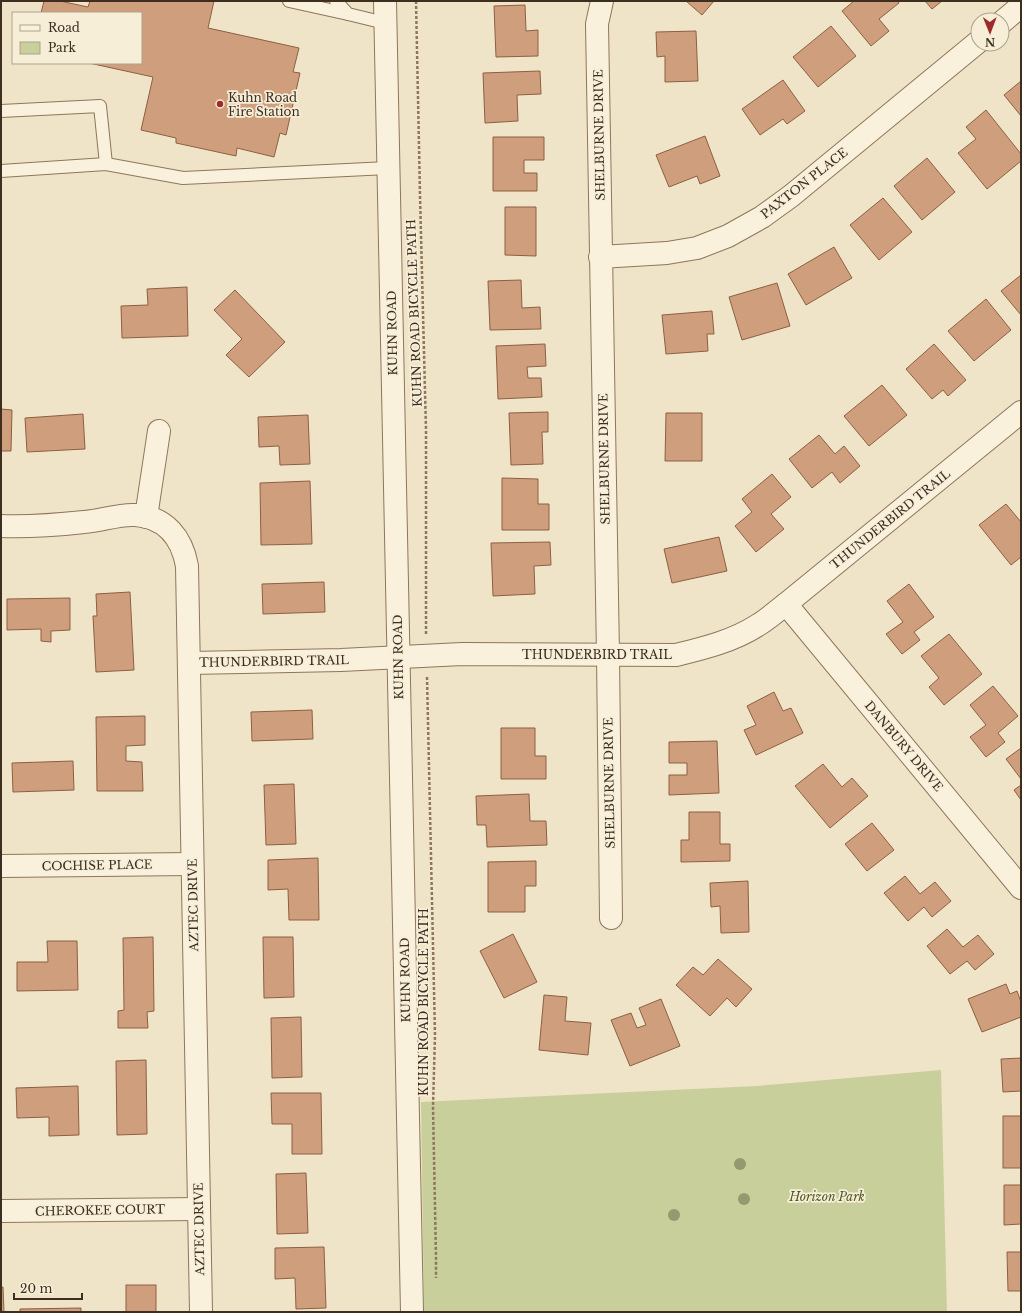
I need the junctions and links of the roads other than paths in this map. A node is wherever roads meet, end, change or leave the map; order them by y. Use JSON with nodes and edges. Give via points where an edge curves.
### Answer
{"nodes":[{"id":1,"x":289,"y":1,"type":"edge"},
{"id":2,"x":336,"y":1,"type":"edge"},
{"id":3,"x":385,"y":1,"type":"edge"},
{"id":4,"x":602,"y":1,"type":"edge"},
{"id":5,"x":1021,"y":6,"type":"edge"},
{"id":6,"x":348,"y":14,"type":"junction"},
{"id":7,"x":1010,"y":15,"type":"edge"},
{"id":8,"x":385,"y":23,"type":"junction"},
{"id":9,"x":970,"y":49,"type":"edge"},
{"id":10,"x":1,"y":111,"type":"edge"},
{"id":11,"x":106,"y":164,"type":"junction"},
{"id":12,"x":388,"y":168,"type":"junction"},
{"id":13,"x":1,"y":171,"type":"edge"},
{"id":14,"x":600,"y":257,"type":"junction"},
{"id":15,"x":1021,"y":412,"type":"edge"},
{"id":16,"x":159,"y":431,"type":"dead end"},
{"id":17,"x":146,"y":517,"type":"junction"},
{"id":18,"x":1,"y":526,"type":"edge"},
{"id":19,"x":786,"y":604,"type":"junction"},
{"id":20,"x":608,"y":654,"type":"junction"},
{"id":21,"x":398,"y":658,"type":"junction"},
{"id":22,"x":189,"y":663,"type":"junction"},
{"id":23,"x":192,"y":864,"type":"junction"},
{"id":24,"x":1,"y":866,"type":"edge"},
{"id":25,"x":1021,"y":888,"type":"edge"},
{"id":26,"x":611,"y":918,"type":"dead end"},
{"id":27,"x":199,"y":1209,"type":"junction"},
{"id":28,"x":1,"y":1211,"type":"edge"},
{"id":29,"x":201,"y":1312,"type":"edge"},
{"id":30,"x":412,"y":1312,"type":"edge"}],
"edges":[{"from":1,"to":6,"type":"lane"},
{"from":2,"to":6,"type":"lane"},
{"from":3,"to":8,"type":"street","name":"KUHN ROAD"},
{"from":4,"to":14,"type":"street","name":"SHELBURNE DRIVE","via":[[597,24]]},
{"from":5,"to":7,"type":"street"},
{"from":6,"to":8,"type":"lane"},
{"from":8,"to":12,"type":"street","name":"KUHN ROAD"},
{"from":9,"to":14,"type":"street","name":"PAXTON PLACE","via":[[762,217],[728,236],[697,248]]},
{"from":10,"to":11,"type":"lane","via":[[100,106]]},
{"from":11,"to":12,"type":"lane","via":[[183,178]]},
{"from":11,"to":13,"type":"lane"},
{"from":12,"to":21,"type":"street","name":"KUHN ROAD"},
{"from":14,"to":20,"type":"street","name":"SHELBURNE DRIVE"},
{"from":15,"to":19,"type":"street","name":"THUNDERBIRD TRAIL"},
{"from":16,"to":17,"type":"street"},
{"from":17,"to":18,"type":"street","via":[[134,515],[45,526]]},
{"from":17,"to":22,"type":"street","name":"AZTEC DRIVE","via":[[166,526],[181,544],[185,556]]},
{"from":19,"to":20,"type":"street","name":"THUNDERBIRD TRAIL","via":[[759,625],[707,648],[676,655]]},
{"from":19,"to":25,"type":"street","name":"DANBURY DRIVE"},
{"from":20,"to":21,"type":"street","name":"THUNDERBIRD TRAIL","via":[[462,654]]},
{"from":20,"to":26,"type":"street","name":"SHELBURNE DRIVE"},
{"from":21,"to":22,"type":"street","name":"THUNDERBIRD TRAIL"},
{"from":21,"to":30,"type":"street","name":"KUHN ROAD"},
{"from":22,"to":23,"type":"street","name":"AZTEC DRIVE"},
{"from":23,"to":24,"type":"street","name":"COCHISE PLACE"},
{"from":23,"to":27,"type":"street","name":"AZTEC DRIVE"},
{"from":27,"to":28,"type":"street","name":"CHEROKEE COURT"},
{"from":27,"to":29,"type":"street","name":"AZTEC DRIVE"}]}
